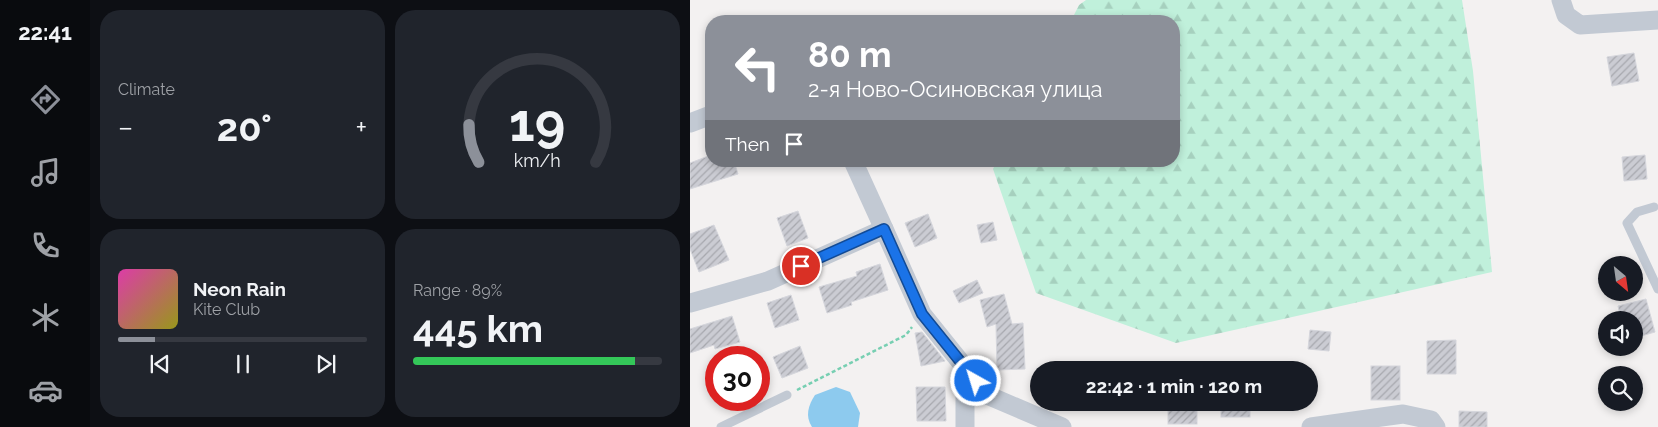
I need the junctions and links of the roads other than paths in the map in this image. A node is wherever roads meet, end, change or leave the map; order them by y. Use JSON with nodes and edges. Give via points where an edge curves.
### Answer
{"nodes":[{"id":1,"x":1561,"y":0,"type":"edge"},
{"id":2,"x":1658,"y":20,"type":"edge"},
{"id":3,"x":705,"y":117,"type":"edge"},
{"id":4,"x":690,"y":123,"type":"edge"},
{"id":5,"x":856,"y":167,"type":"edge"},
{"id":6,"x":1654,"y":208,"type":"dead end"},
{"id":7,"x":884,"y":229,"type":"junction"},
{"id":8,"x":1658,"y":289,"type":"edge"},
{"id":9,"x":690,"y":304,"type":"edge"},
{"id":10,"x":965,"y":367,"type":"junction"},
{"id":11,"x":787,"y":395,"type":"road end"},
{"id":12,"x":721,"y":427,"type":"edge"},
{"id":13,"x":965,"y":427,"type":"edge"},
{"id":14,"x":1062,"y":427,"type":"edge"},
{"id":15,"x":1311,"y":427,"type":"edge"},
{"id":16,"x":1436,"y":427,"type":"edge"}],
"edges":[{"from":1,"to":2,"type":"street","via":[[1566,15],[1580,25]]},
{"from":3,"to":4,"type":"street"},
{"from":5,"to":7,"type":"street"},
{"from":6,"to":8,"type":"lane","via":[[1637,212],[1627,222]]},
{"from":7,"to":9,"type":"street","via":[[768,281]]},
{"from":7,"to":10,"type":"street","via":[[922,314]]},
{"from":10,"to":13,"type":"street"},
{"from":10,"to":14,"type":"street","via":[[987,395]]},
{"from":11,"to":12,"type":"lane"},
{"from":15,"to":16,"type":"street","via":[[1403,414],[1431,420]]}]}
